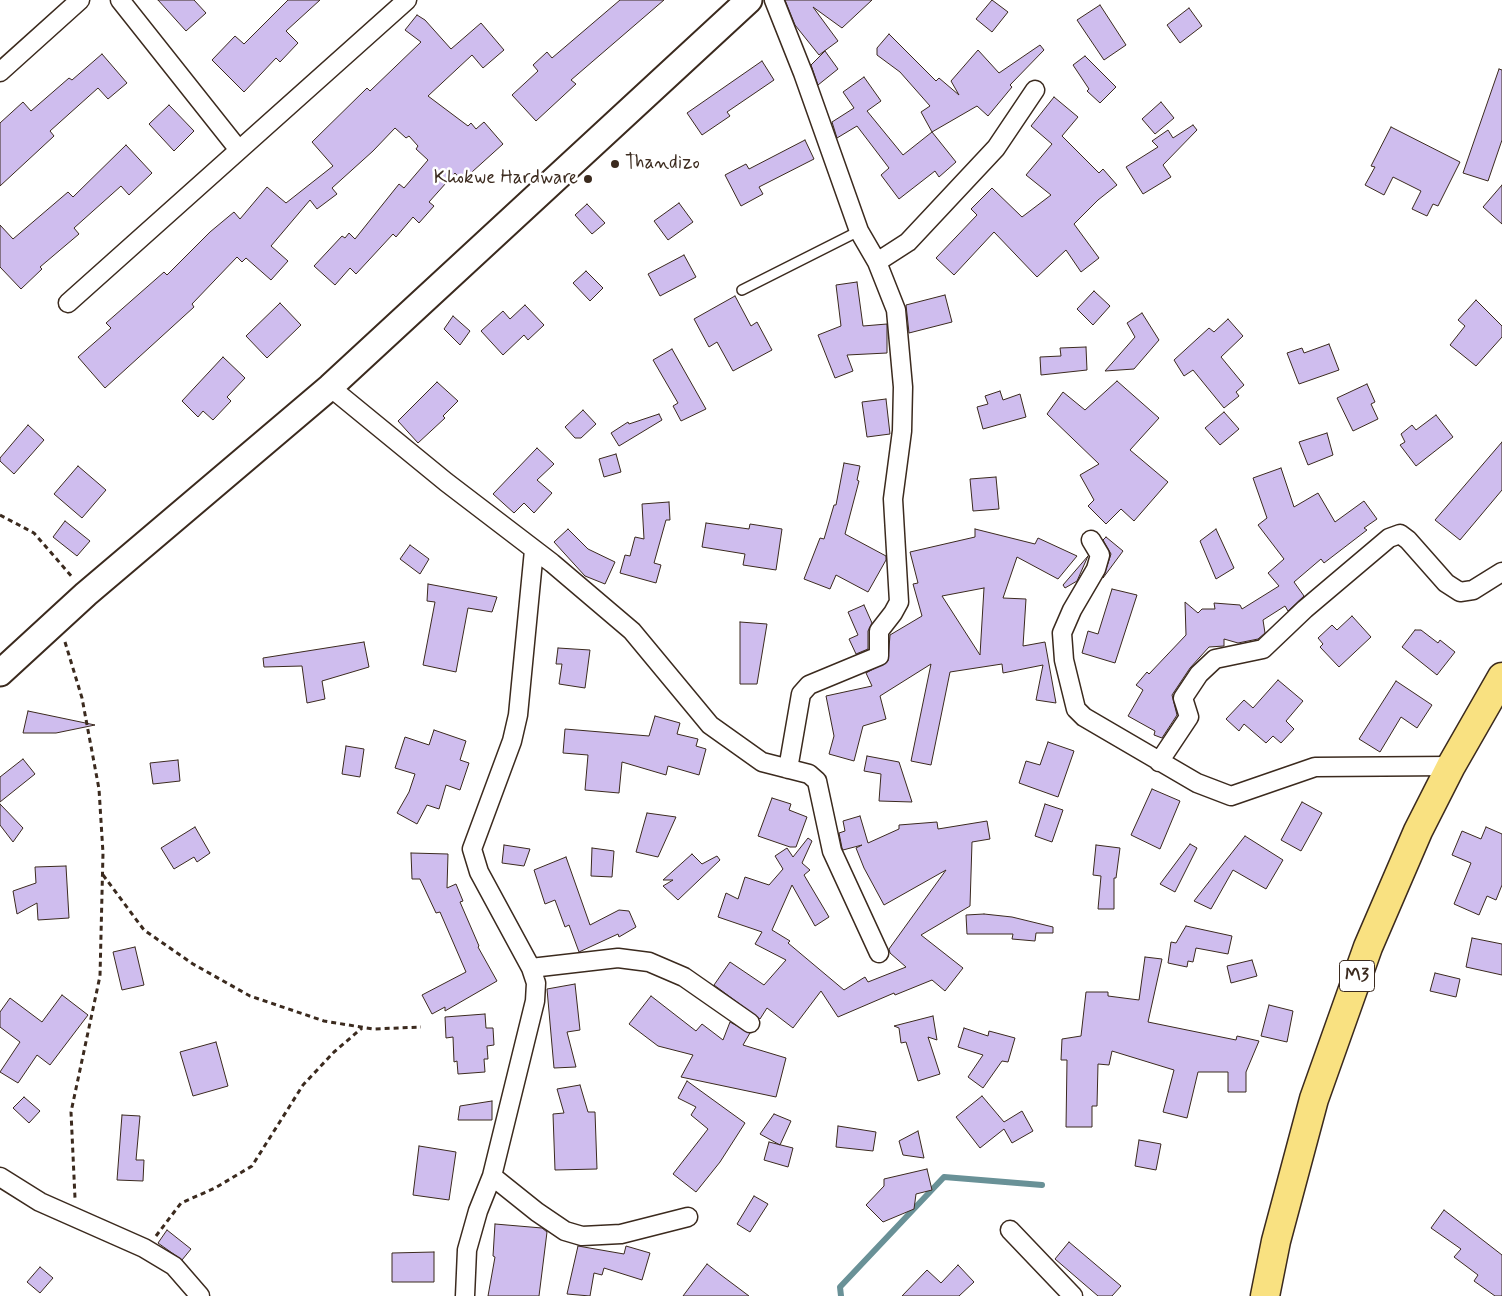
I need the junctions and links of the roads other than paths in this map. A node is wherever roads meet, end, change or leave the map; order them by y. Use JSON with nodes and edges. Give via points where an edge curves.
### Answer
{"nodes":[{"id":1,"x":80,"y":0,"type":"edge"},
{"id":2,"x":120,"y":0,"type":"edge"},
{"id":3,"x":407,"y":0,"type":"edge"},
{"id":4,"x":774,"y":0,"type":"edge"},
{"id":5,"x":741,"y":3,"type":"edge"},
{"id":6,"x":0,"y":72,"type":"edge"},
{"id":7,"x":1035,"y":90,"type":"dead end"},
{"id":8,"x":239,"y":150,"type":"junction"},
{"id":9,"x":859,"y":231,"type":"junction"},
{"id":10,"x":877,"y":262,"type":"junction"},
{"id":11,"x":742,"y":290,"type":"dead end"},
{"id":12,"x":68,"y":303,"type":"dead end"},
{"id":13,"x":330,"y":387,"type":"junction"},
{"id":14,"x":1091,"y":540,"type":"dead end"},
{"id":15,"x":534,"y":550,"type":"junction"},
{"id":16,"x":1502,"y":572,"type":"edge"},
{"id":17,"x":0,"y":673,"type":"edge"},
{"id":18,"x":1502,"y":677,"type":"edge"},
{"id":19,"x":1160,"y":762,"type":"junction"},
{"id":20,"x":1451,"y":766,"type":"junction"},
{"id":21,"x":788,"y":769,"type":"junction"},
{"id":22,"x":879,"y":953,"type":"dead end"},
{"id":23,"x":532,"y":968,"type":"junction"},
{"id":24,"x":750,"y":1023,"type":"dead end"},
{"id":25,"x":492,"y":1176,"type":"junction"},
{"id":26,"x":0,"y":1177,"type":"edge"},
{"id":27,"x":688,"y":1217,"type":"dead end"},
{"id":28,"x":1010,"y":1230,"type":"dead end"},
{"id":29,"x":200,"y":1296,"type":"edge"},
{"id":30,"x":465,"y":1296,"type":"edge"},
{"id":31,"x":1073,"y":1296,"type":"edge"},
{"id":32,"x":1265,"y":1296,"type":"edge"}],
"edges":[{"from":1,"to":6,"type":"street"},
{"from":2,"to":8,"type":"street"},
{"from":3,"to":8,"type":"street"},
{"from":4,"to":9,"type":"street"},
{"from":5,"to":13,"type":"main road"},
{"from":7,"to":10,"type":"street","via":[[996,148],[908,242]]},
{"from":8,"to":12,"type":"street"},
{"from":9,"to":10,"type":"street"},
{"from":9,"to":11,"type":"lane"},
{"from":10,"to":21,"type":"street","via":[[896,310],[903,387],[902,431],[894,498],[899,602],[878,632],[879,656],[810,685],[801,694]]},
{"from":13,"to":15,"type":"street"},
{"from":13,"to":17,"type":"main road","via":[[86,594]]},
{"from":14,"to":19,"type":"street","via":[[1100,554],[1096,569],[1062,633],[1064,660],[1076,709]]},
{"from":15,"to":21,"type":"street","via":[[632,631],[710,725],[762,762]]},
{"from":15,"to":23,"type":"street","via":[[518,715],[512,741],[472,849],[478,872]]},
{"from":16,"to":19,"type":"street","via":[[1473,590],[1460,592],[1446,583],[1408,540],[1400,534],[1389,538],[1263,649],[1215,659],[1199,674],[1182,698],[1189,717]]},
{"from":18,"to":20,"type":"highway","number":"M3"},
{"from":19,"to":20,"type":"street","via":[[1197,784],[1231,796],[1315,767]]},
{"from":20,"to":32,"type":"highway","number":"M3","via":[[1418,831],[1368,946],[1317,1090],[1276,1241]]},
{"from":21,"to":22,"type":"street","via":[[809,774],[817,781],[832,851]]},
{"from":23,"to":24,"type":"street","via":[[618,958],[649,962],[684,978]]},
{"from":23,"to":25,"type":"street","via":[[536,983],[535,1001]]},
{"from":25,"to":27,"type":"street","via":[[536,1212],[565,1231],[582,1236],[620,1234]]},
{"from":25,"to":30,"type":"street","via":[[467,1250]]},
{"from":26,"to":29,"type":"street","via":[[40,1202],[144,1248],[174,1266]]},
{"from":28,"to":31,"type":"street"}]}
